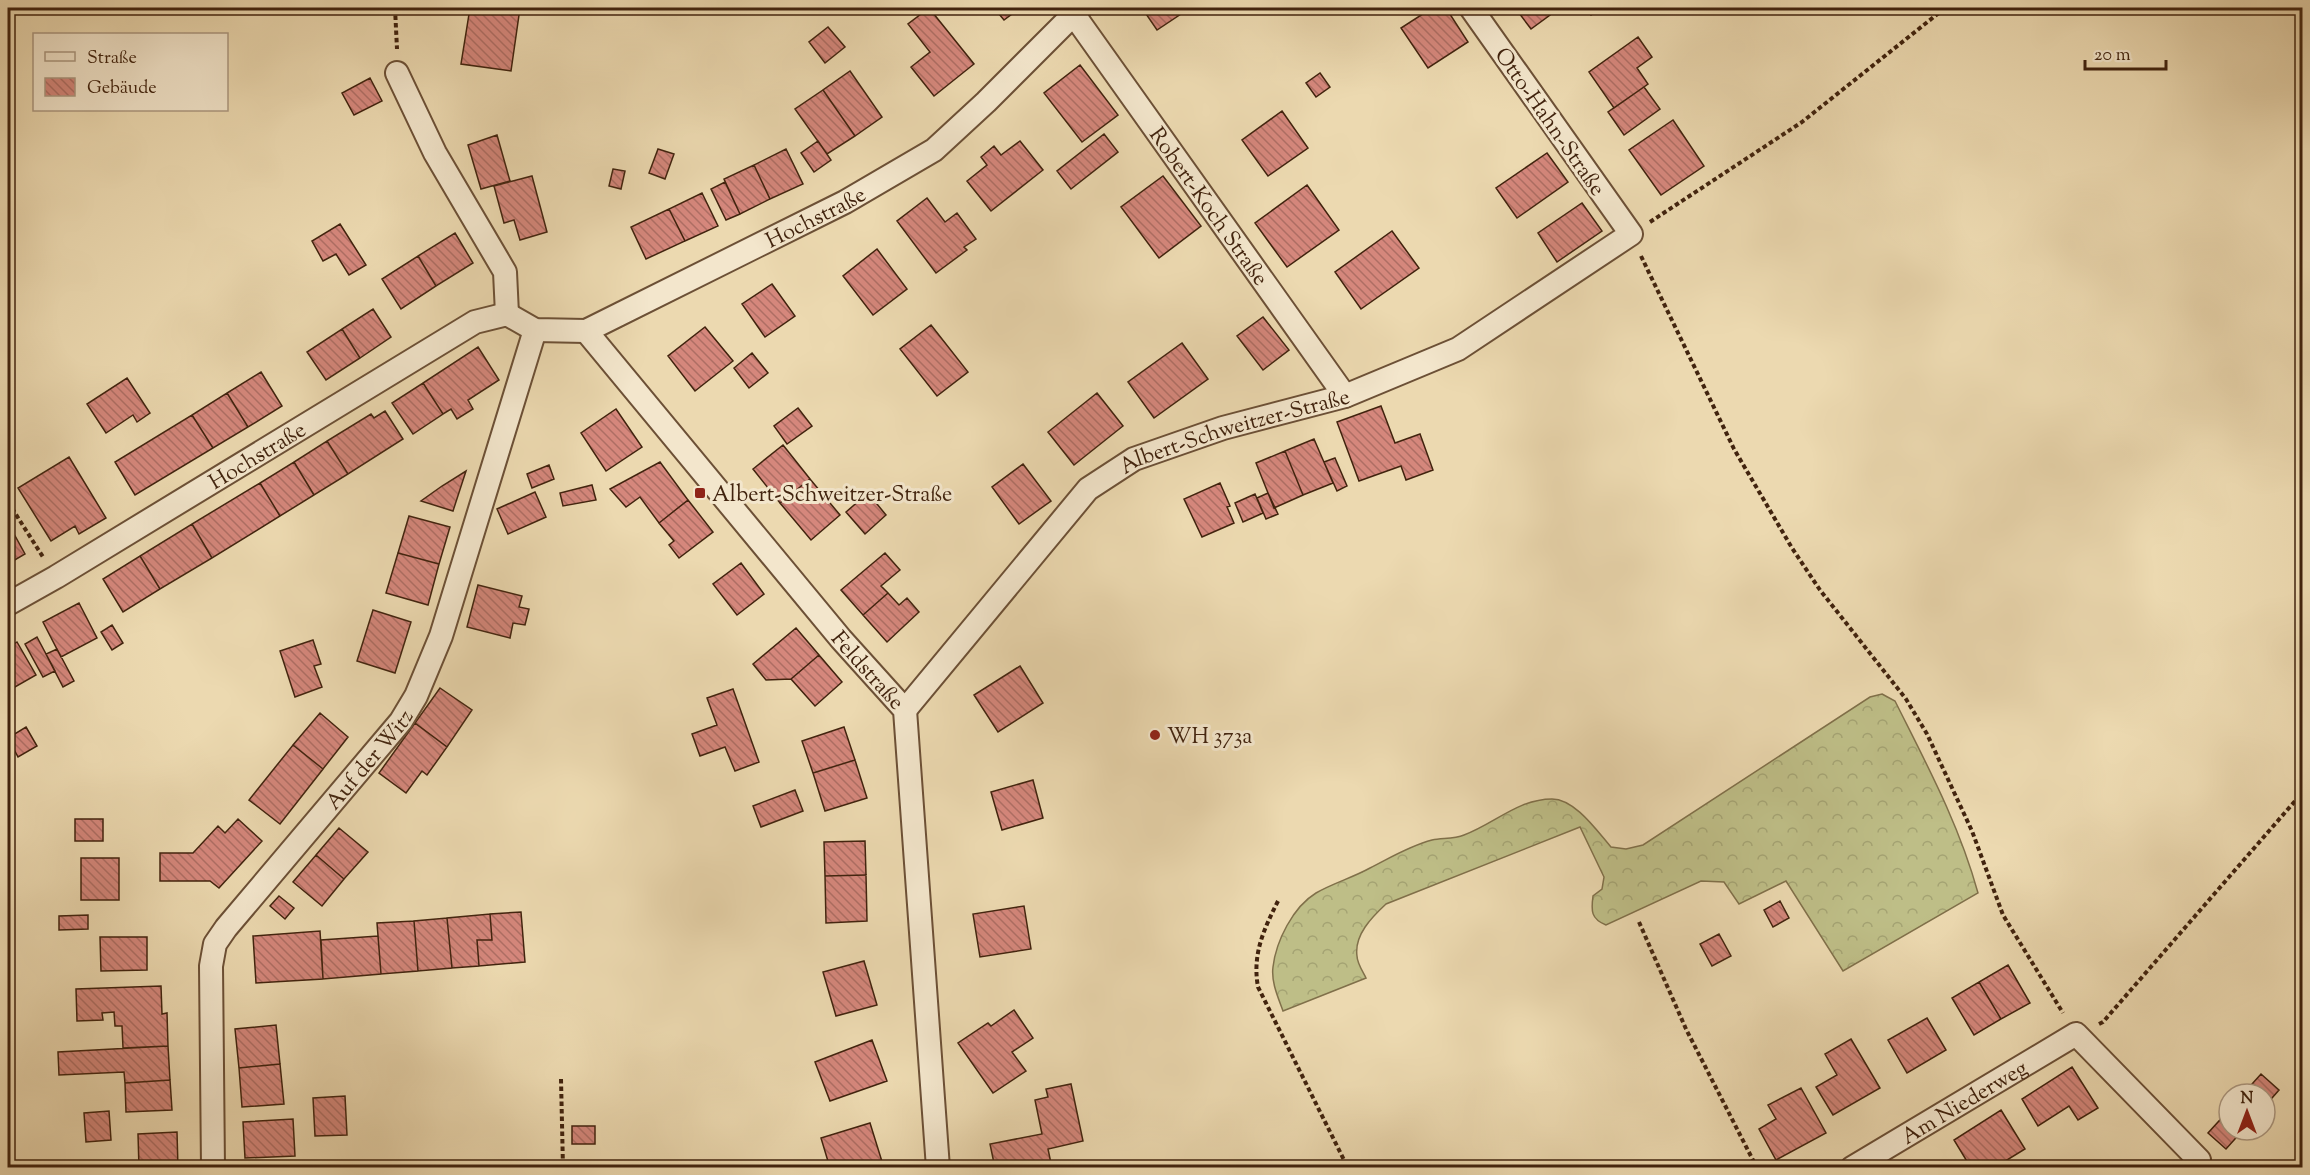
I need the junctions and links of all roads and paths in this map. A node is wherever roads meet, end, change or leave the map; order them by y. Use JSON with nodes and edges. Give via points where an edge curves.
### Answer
{"nodes":[{"id":1,"x":395,"y":8,"type":"edge"},
{"id":2,"x":1471,"y":8,"type":"edge"},
{"id":3,"x":1945,"y":8,"type":"edge"},
{"id":4,"x":1077,"y":11,"type":"edge"},
{"id":5,"x":397,"y":73,"type":"joint"},
{"id":6,"x":1631,"y":234,"type":"junction"},
{"id":7,"x":507,"y":314,"type":"junction"},
{"id":8,"x":535,"y":330,"type":"junction"},
{"id":9,"x":586,"y":331,"type":"junction"},
{"id":10,"x":1345,"y":396,"type":"junction"},
{"id":11,"x":8,"y":502,"type":"edge"},
{"id":12,"x":56,"y":577,"type":"junction"},
{"id":13,"x":8,"y":604,"type":"edge"},
{"id":14,"x":905,"y":710,"type":"junction"},
{"id":15,"x":2302,"y":793,"type":"edge"},
{"id":16,"x":1278,"y":901,"type":"dead end"},
{"id":17,"x":1639,"y":922,"type":"dead end"},
{"id":18,"x":2076,"y":1034,"type":"junction"},
{"id":19,"x":561,"y":1078,"type":"dead end"},
{"id":20,"x":2199,"y":1160,"type":"dead end"},
{"id":21,"x":213,"y":1167,"type":"edge"},
{"id":22,"x":563,"y":1167,"type":"edge"},
{"id":23,"x":938,"y":1167,"type":"edge"},
{"id":24,"x":1348,"y":1167,"type":"edge"},
{"id":25,"x":1757,"y":1167,"type":"edge"},
{"id":26,"x":1852,"y":1167,"type":"edge"}],
"edges":[{"from":1,"to":5,"type":"path"},
{"from":2,"to":6,"type":"street","name":"Otto-Hahn-Straße"},
{"from":3,"to":6,"type":"path","via":[[1802,122]]},
{"from":4,"to":9,"type":"street","name":"Hochstraße","via":[[934,150],[845,202]]},
{"from":4,"to":10,"type":"street","name":"Robert-Koch Straße"},
{"from":5,"to":7,"type":"street","via":[[435,153],[506,272]]},
{"from":6,"to":10,"type":"street","name":"Albert-Schweitzer-Straße","via":[[1458,350]]},
{"from":6,"to":18,"type":"path","via":[[1734,450],[1792,548],[1906,699],[1927,734],[1972,831],[2003,915]]},
{"from":7,"to":8,"type":"street","name":"Hochstraße"},
{"from":7,"to":12,"type":"street","name":"Hochstraße","via":[[476,322]]},
{"from":8,"to":9,"type":"street","name":"Hochstraße"},
{"from":8,"to":21,"type":"street","name":"Auf der Witz","via":[[441,636],[416,696],[401,721],[215,945],[210,988]]},
{"from":9,"to":14,"type":"street","name":"Feldstraße","via":[[841,639]]},
{"from":10,"to":14,"type":"street","name":"Albert-Schweitzer-Straße","via":[[1223,428],[1134,459],[1088,489]]},
{"from":11,"to":12,"type":"path"},
{"from":12,"to":13,"type":"street","name":"Hochstraße"},
{"from":14,"to":23,"type":"street","name":"Feldstraße"},
{"from":15,"to":18,"type":"path","via":[[2103,1022]]},
{"from":16,"to":24,"type":"path","via":[[1257,949],[1258,987]]},
{"from":17,"to":25,"type":"path","via":[[1686,1029]]},
{"from":18,"to":20,"type":"street"},
{"from":18,"to":26,"type":"street","name":"Am Niederweg"},
{"from":19,"to":22,"type":"path"}]}
